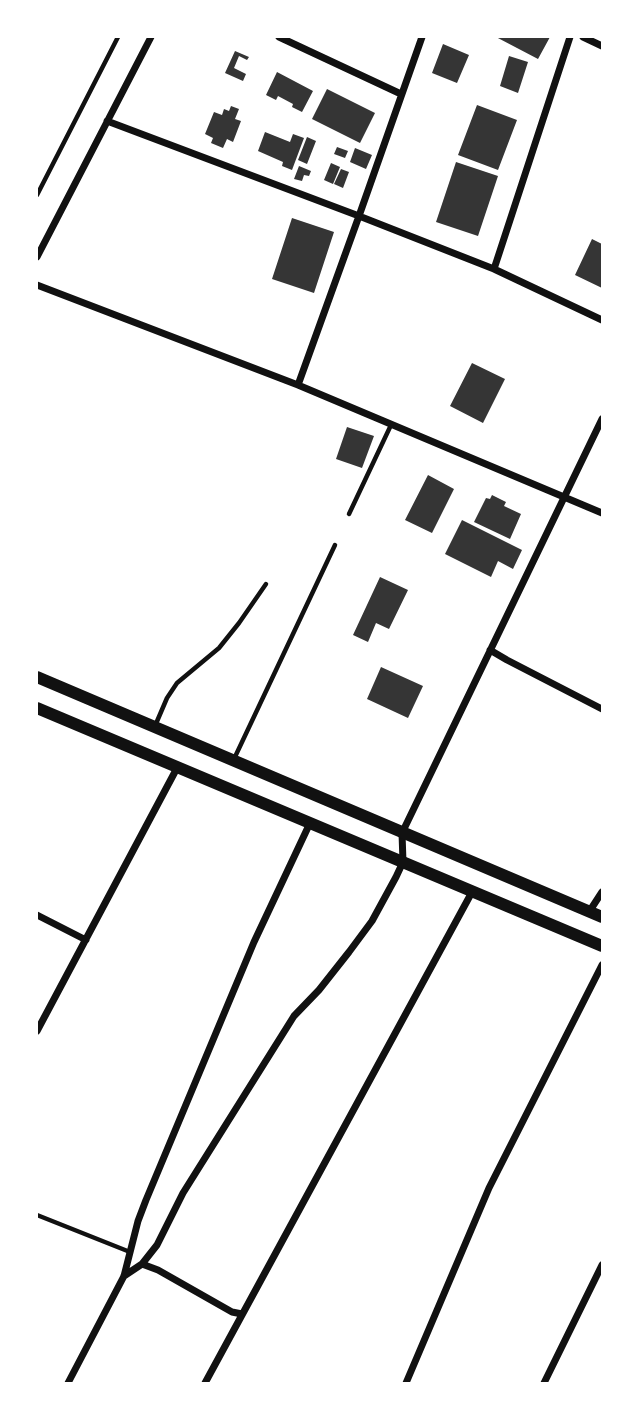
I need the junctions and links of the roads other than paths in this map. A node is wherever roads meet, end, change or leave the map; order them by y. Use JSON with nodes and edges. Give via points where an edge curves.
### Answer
{"nodes":[{"id":1,"x":118,"y":37,"type":"edge"},
{"id":2,"x":151,"y":37,"type":"edge"},
{"id":3,"x":279,"y":37,"type":"edge"},
{"id":4,"x":422,"y":37,"type":"edge"},
{"id":5,"x":570,"y":37,"type":"edge"},
{"id":6,"x":583,"y":37,"type":"edge"},
{"id":7,"x":602,"y":46,"type":"edge"},
{"id":8,"x":401,"y":94,"type":"junction"},
{"id":9,"x":107,"y":121,"type":"junction"},
{"id":10,"x":37,"y":195,"type":"edge"},
{"id":11,"x":359,"y":216,"type":"junction"},
{"id":12,"x":37,"y":257,"type":"edge"},
{"id":13,"x":494,"y":269,"type":"junction"},
{"id":14,"x":37,"y":285,"type":"edge"},
{"id":15,"x":602,"y":320,"type":"edge"},
{"id":16,"x":298,"y":385,"type":"junction"},
{"id":17,"x":602,"y":419,"type":"edge"},
{"id":18,"x":391,"y":424,"type":"junction"},
{"id":19,"x":566,"y":496,"type":"junction"},
{"id":20,"x":602,"y":513,"type":"edge"},
{"id":21,"x":349,"y":514,"type":"dead end"},
{"id":22,"x":335,"y":545,"type":"dead end"},
{"id":23,"x":266,"y":584,"type":"dead end"},
{"id":24,"x":490,"y":650,"type":"junction"},
{"id":25,"x":37,"y":677,"type":"edge"},
{"id":26,"x":37,"y":708,"type":"edge"},
{"id":27,"x":602,"y":709,"type":"edge"},
{"id":28,"x":154,"y":727,"type":"junction"},
{"id":29,"x":234,"y":761,"type":"junction"},
{"id":30,"x":177,"y":768,"type":"junction"},
{"id":31,"x":310,"y":823,"type":"junction"},
{"id":32,"x":402,"y":833,"type":"junction"},
{"id":33,"x":402,"y":862,"type":"junction"},
{"id":34,"x":472,"y":892,"type":"junction"},
{"id":35,"x":602,"y":892,"type":"edge"},
{"id":36,"x":590,"y":912,"type":"junction"},
{"id":37,"x":37,"y":915,"type":"edge"},
{"id":38,"x":602,"y":917,"type":"edge"},
{"id":39,"x":86,"y":940,"type":"junction"},
{"id":40,"x":602,"y":946,"type":"edge"},
{"id":41,"x":602,"y":965,"type":"edge"},
{"id":42,"x":37,"y":1031,"type":"edge"},
{"id":43,"x":37,"y":1215,"type":"edge"},
{"id":44,"x":130,"y":1252,"type":"junction"},
{"id":45,"x":142,"y":1264,"type":"junction"},
{"id":46,"x":602,"y":1265,"type":"edge"},
{"id":47,"x":124,"y":1276,"type":"junction"},
{"id":48,"x":242,"y":1314,"type":"junction"},
{"id":49,"x":68,"y":1383,"type":"edge"},
{"id":50,"x":205,"y":1383,"type":"edge"},
{"id":51,"x":407,"y":1383,"type":"edge"},
{"id":52,"x":544,"y":1383,"type":"edge"}],
"edges":[{"from":1,"to":10,"type":"lane"},
{"from":2,"to":9,"type":"street"},
{"from":3,"to":8,"type":"street"},
{"from":4,"to":8,"type":"street"},
{"from":5,"to":13,"type":"street"},
{"from":6,"to":7,"type":"street"},
{"from":8,"to":11,"type":"street"},
{"from":9,"to":11,"type":"street"},
{"from":9,"to":12,"type":"street"},
{"from":11,"to":13,"type":"street"},
{"from":11,"to":16,"type":"street"},
{"from":13,"to":15,"type":"street"},
{"from":14,"to":16,"type":"street"},
{"from":16,"to":18,"type":"street"},
{"from":17,"to":19,"type":"street"},
{"from":18,"to":19,"type":"street"},
{"from":18,"to":21,"type":"lane"},
{"from":19,"to":20,"type":"street"},
{"from":19,"to":24,"type":"street"},
{"from":22,"to":29,"type":"lane"},
{"from":23,"to":28,"type":"lane","via":[[219,648],[177,683]]},
{"from":24,"to":27,"type":"street"},
{"from":24,"to":32,"type":"street"},
{"from":25,"to":28,"type":"main road"},
{"from":26,"to":30,"type":"main road"},
{"from":28,"to":29,"type":"main road"},
{"from":29,"to":32,"type":"main road"},
{"from":30,"to":31,"type":"main road"},
{"from":30,"to":39,"type":"street"},
{"from":31,"to":33,"type":"main road"},
{"from":31,"to":44,"type":"street","via":[[254,942],[146,1199]]},
{"from":32,"to":33,"type":"street"},
{"from":32,"to":36,"type":"main road"},
{"from":33,"to":34,"type":"main road"},
{"from":33,"to":45,"type":"street","via":[[372,921],[293,1016]]},
{"from":34,"to":40,"type":"main road"},
{"from":34,"to":48,"type":"street"},
{"from":35,"to":36,"type":"street"},
{"from":36,"to":38,"type":"main road"},
{"from":37,"to":39,"type":"street"},
{"from":39,"to":42,"type":"street"},
{"from":41,"to":51,"type":"street","via":[[489,1188]]},
{"from":43,"to":44,"type":"lane"},
{"from":44,"to":47,"type":"street"},
{"from":45,"to":47,"type":"street"},
{"from":45,"to":48,"type":"street"},
{"from":46,"to":52,"type":"street"},
{"from":47,"to":49,"type":"street"},
{"from":48,"to":50,"type":"street"}]}
